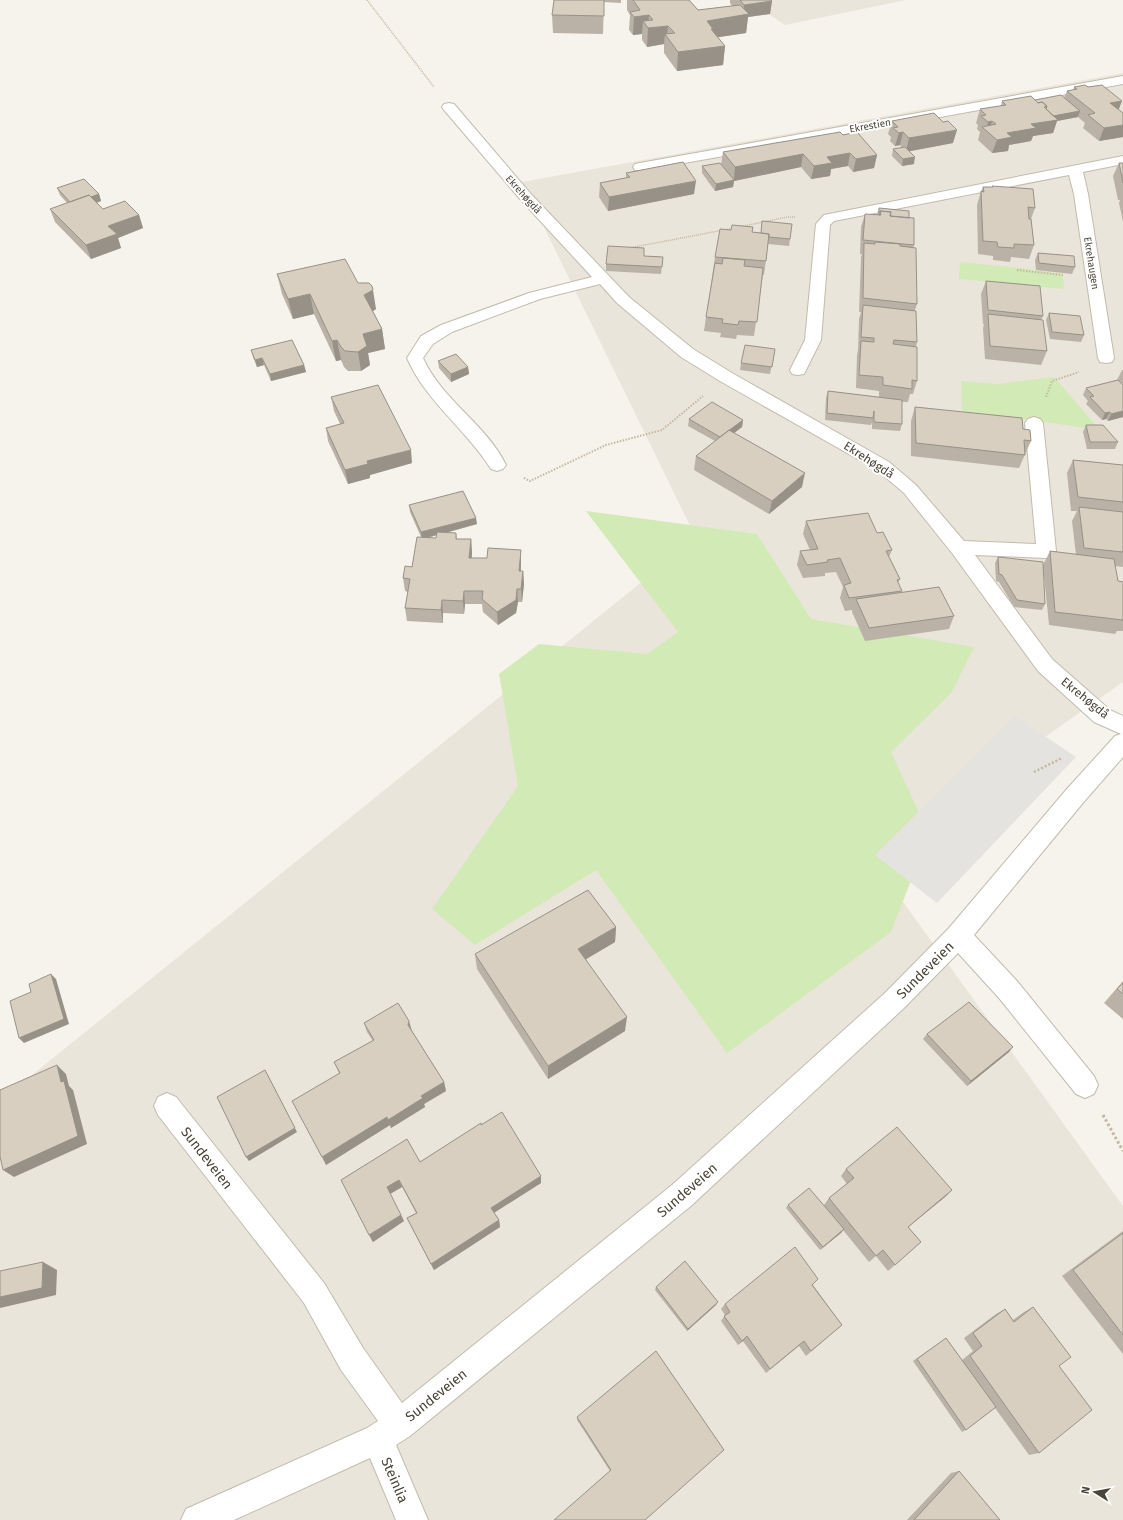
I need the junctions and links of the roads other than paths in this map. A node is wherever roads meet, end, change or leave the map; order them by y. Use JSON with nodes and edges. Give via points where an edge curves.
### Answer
{"nodes":[{"id":1,"x":1123,"y":80,"type":"edge"},
{"id":2,"x":449,"y":107,"type":"road end"},
{"id":3,"x":1123,"y":160,"type":"edge"},
{"id":4,"x":640,"y":167,"type":"dead end"},
{"id":5,"x":1075,"y":169,"type":"junction"},
{"id":6,"x":603,"y":279,"type":"junction"},
{"id":7,"x":1106,"y":358,"type":"road end"},
{"id":8,"x":798,"y":370,"type":"dead end"},
{"id":9,"x":1034,"y":423,"type":"road end"},
{"id":10,"x":497,"y":465,"type":"road end"},
{"id":11,"x":960,"y":548,"type":"junction"},
{"id":12,"x":1123,"y":726,"type":"edge"},
{"id":13,"x":1123,"y":742,"type":"edge"},
{"id":14,"x":958,"y":936,"type":"junction"},
{"id":15,"x":1085,"y":1084,"type":"road end"},
{"id":16,"x":167,"y":1106,"type":"dead end"},
{"id":17,"x":388,"y":1432,"type":"junction"},
{"id":18,"x":197,"y":1520,"type":"edge"},
{"id":19,"x":412,"y":1520,"type":"edge"}],
"edges":[{"from":1,"to":4,"type":"street","name":"Ekrestien"},
{"from":2,"to":6,"type":"street","name":"Ekrehøgdå","via":[[525,196]]},
{"from":3,"to":5,"type":"street"},
{"from":5,"to":7,"type":"street","name":"Ekrehaugen"},
{"from":5,"to":8,"type":"street","via":[[829,218],[823,224],[813,340]]},
{"from":6,"to":10,"type":"street","via":[[564,287],[513,303],[444,329],[427,340],[419,349],[415,358],[430,385],[476,436]]},
{"from":6,"to":11,"type":"street","name":"Ekrehøgdå","via":[[623,300],[682,348],[726,377],[883,466],[910,489]]},
{"from":9,"to":11,"type":"street","via":[[1046,551]]},
{"from":11,"to":12,"type":"street","name":"Ekrehøgdå","via":[[1044,665],[1102,716]]},
{"from":13,"to":14,"type":"street","name":"Sundeveien"},
{"from":14,"to":15,"type":"street","name":"Sundeveien","via":[[976,953]]},
{"from":14,"to":17,"type":"street","name":"Sundeveien","via":[[895,1000],[682,1196]]},
{"from":16,"to":17,"type":"street","name":"Sundeveien","via":[[314,1294],[352,1359]]},
{"from":17,"to":18,"type":"street","name":"Sundeveien"},
{"from":17,"to":19,"type":"street","name":"Steinlia"}]}
